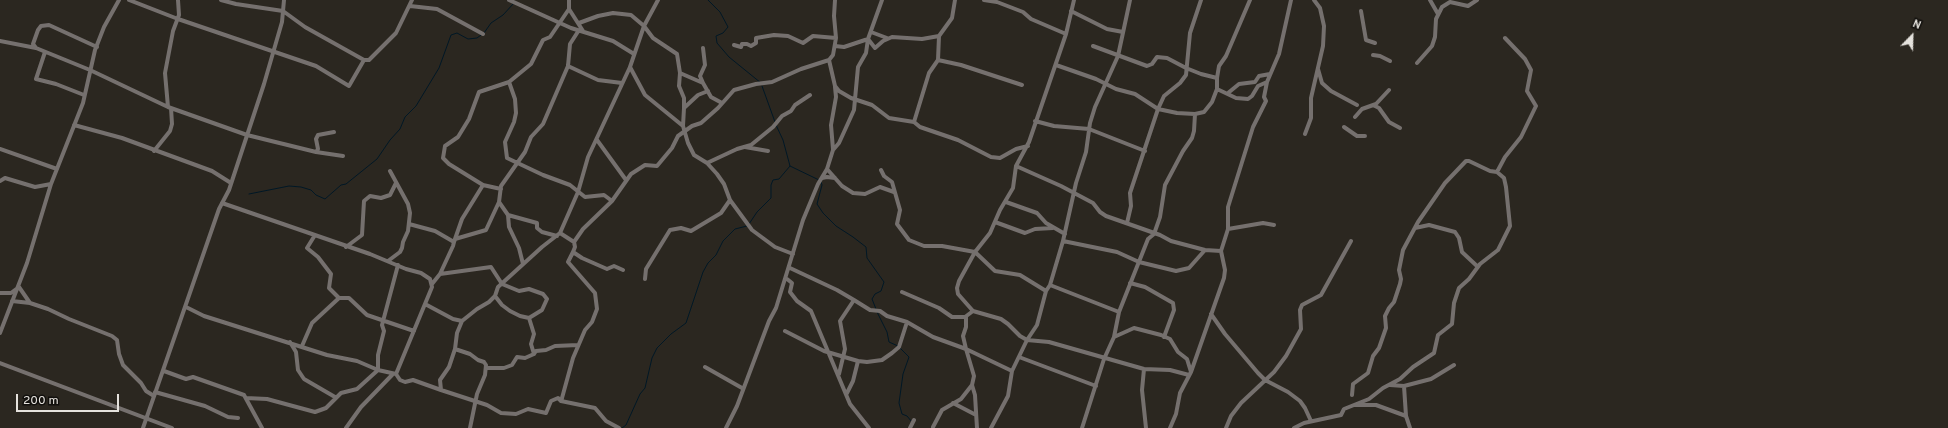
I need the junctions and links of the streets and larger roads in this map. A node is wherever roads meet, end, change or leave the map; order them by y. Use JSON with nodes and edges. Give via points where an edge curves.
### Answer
{"nodes":[{"id":1,"x":119,"y":0,"type":"edge"},
{"id":2,"x":129,"y":0,"type":"edge"},
{"id":3,"x":178,"y":0,"type":"edge"},
{"id":4,"x":221,"y":0,"type":"edge"},
{"id":5,"x":284,"y":0,"type":"edge"},
{"id":6,"x":412,"y":0,"type":"edge"},
{"id":7,"x":509,"y":0,"type":"edge"},
{"id":8,"x":569,"y":0,"type":"edge"},
{"id":9,"x":658,"y":0,"type":"edge"},
{"id":10,"x":835,"y":0,"type":"edge"},
{"id":11,"x":882,"y":0,"type":"edge"},
{"id":12,"x":955,"y":0,"type":"edge"},
{"id":13,"x":984,"y":0,"type":"edge"},
{"id":14,"x":1074,"y":0,"type":"edge"},
{"id":15,"x":1130,"y":0,"type":"edge"},
{"id":16,"x":1200,"y":0,"type":"edge"},
{"id":17,"x":1250,"y":0,"type":"edge"},
{"id":18,"x":1291,"y":0,"type":"edge"},
{"id":19,"x":1314,"y":0,"type":"edge"},
{"id":20,"x":1430,"y":0,"type":"edge"},
{"id":21,"x":997,"y":1,"type":"edge"},
{"id":22,"x":1450,"y":1,"type":"edge"},
{"id":23,"x":1476,"y":1,"type":"edge"},
{"id":24,"x":236,"y":2,"type":"edge"},
{"id":25,"x":410,"y":6,"type":"junction"},
{"id":26,"x":569,"y":9,"type":"junction"},
{"id":27,"x":283,"y":11,"type":"junction"},
{"id":28,"x":1071,"y":11,"type":"junction"},
{"id":29,"x":1361,"y":11,"type":"dead end"},
{"id":30,"x":1438,"y":14,"type":"junction"},
{"id":31,"x":178,"y":19,"type":"junction"},
{"id":32,"x":559,"y":22,"type":"junction"},
{"id":33,"x":579,"y":23,"type":"junction"},
{"id":34,"x":644,"y":26,"type":"junction"},
{"id":35,"x":581,"y":31,"type":"junction"},
{"id":36,"x":871,"y":32,"type":"junction"},
{"id":37,"x":1123,"y":32,"type":"junction"},
{"id":38,"x":483,"y":34,"type":"dead end"},
{"id":39,"x":1066,"y":34,"type":"junction"},
{"id":40,"x":939,"y":36,"type":"junction"},
{"id":41,"x":653,"y":38,"type":"junction"},
{"id":42,"x":836,"y":38,"type":"junction"},
{"id":43,"x":888,"y":38,"type":"junction"},
{"id":44,"x":1505,"y":38,"type":"dead end"},
{"id":45,"x":641,"y":39,"type":"junction"},
{"id":46,"x":868,"y":40,"type":"junction"},
{"id":47,"x":1,"y":43,"type":"edge"},
{"id":48,"x":1375,"y":43,"type":"dead end"},
{"id":49,"x":734,"y":45,"type":"dead end"},
{"id":50,"x":835,"y":46,"type":"junction"},
{"id":51,"x":1093,"y":46,"type":"dead end"},
{"id":52,"x":96,"y":47,"type":"junction"},
{"id":53,"x":36,"y":48,"type":"junction"},
{"id":54,"x":703,"y":48,"type":"dead end"},
{"id":55,"x":569,"y":50,"type":"dead end"},
{"id":56,"x":274,"y":51,"type":"junction"},
{"id":57,"x":45,"y":52,"type":"junction"},
{"id":58,"x":634,"y":54,"type":"junction"},
{"id":59,"x":1373,"y":55,"type":"dead end"},
{"id":60,"x":1118,"y":56,"type":"junction"},
{"id":61,"x":364,"y":60,"type":"junction"},
{"id":62,"x":829,"y":60,"type":"junction"},
{"id":63,"x":938,"y":60,"type":"junction"},
{"id":64,"x":1390,"y":61,"type":"dead end"},
{"id":65,"x":1417,"y":63,"type":"dead end"},
{"id":66,"x":1056,"y":65,"type":"junction"},
{"id":67,"x":568,"y":66,"type":"junction"},
{"id":68,"x":630,"y":67,"type":"junction"},
{"id":69,"x":1186,"y":68,"type":"junction"},
{"id":70,"x":1318,"y":68,"type":"junction"},
{"id":71,"x":90,"y":70,"type":"junction"},
{"id":72,"x":680,"y":73,"type":"junction"},
{"id":73,"x":1270,"y":74,"type":"junction"},
{"id":74,"x":1217,"y":78,"type":"junction"},
{"id":75,"x":509,"y":82,"type":"junction"},
{"id":76,"x":1267,"y":82,"type":"junction"},
{"id":77,"x":622,"y":83,"type":"junction"},
{"id":78,"x":702,"y":83,"type":"junction"},
{"id":79,"x":1105,"y":83,"type":"junction"},
{"id":80,"x":1022,"y":85,"type":"dead end"},
{"id":81,"x":835,"y":86,"type":"junction"},
{"id":82,"x":1218,"y":89,"type":"junction"},
{"id":83,"x":1389,"y":90,"type":"dead end"},
{"id":84,"x":708,"y":91,"type":"junction"},
{"id":85,"x":1228,"y":93,"type":"junction"},
{"id":86,"x":84,"y":95,"type":"junction"},
{"id":87,"x":810,"y":95,"type":"dead end"},
{"id":88,"x":855,"y":100,"type":"junction"},
{"id":89,"x":722,"y":103,"type":"junction"},
{"id":90,"x":1356,"y":105,"type":"dead end"},
{"id":91,"x":1372,"y":105,"type":"junction"},
{"id":92,"x":170,"y":108,"type":"junction"},
{"id":93,"x":684,"y":108,"type":"junction"},
{"id":94,"x":1158,"y":109,"type":"junction"},
{"id":95,"x":1195,"y":114,"type":"junction"},
{"id":96,"x":1354,"y":117,"type":"dead end"},
{"id":97,"x":1035,"y":121,"type":"junction"},
{"id":98,"x":914,"y":122,"type":"junction"},
{"id":99,"x":74,"y":125,"type":"junction"},
{"id":100,"x":683,"y":126,"type":"junction"},
{"id":101,"x":1344,"y":127,"type":"dead end"},
{"id":102,"x":1400,"y":128,"type":"dead end"},
{"id":103,"x":1089,"y":129,"type":"junction"},
{"id":104,"x":685,"y":131,"type":"junction"},
{"id":105,"x":334,"y":132,"type":"dead end"},
{"id":106,"x":1305,"y":134,"type":"dead end"},
{"id":107,"x":247,"y":135,"type":"junction"},
{"id":108,"x":1365,"y":136,"type":"dead end"},
{"id":109,"x":597,"y":140,"type":"junction"},
{"id":110,"x":1028,"y":146,"type":"junction"},
{"id":111,"x":743,"y":147,"type":"junction"},
{"id":112,"x":0,"y":149,"type":"edge"},
{"id":113,"x":833,"y":150,"type":"junction"},
{"id":114,"x":154,"y":151,"type":"junction"},
{"id":115,"x":768,"y":151,"type":"dead end"},
{"id":116,"x":1145,"y":151,"type":"junction"},
{"id":117,"x":316,"y":152,"type":"junction"},
{"id":118,"x":343,"y":156,"type":"dead end"},
{"id":119,"x":706,"y":163,"type":"junction"},
{"id":120,"x":518,"y":164,"type":"junction"},
{"id":121,"x":1016,"y":166,"type":"junction"},
{"id":122,"x":57,"y":169,"type":"junction"},
{"id":123,"x":827,"y":169,"type":"junction"},
{"id":124,"x":390,"y":170,"type":"dead end"},
{"id":125,"x":881,"y":170,"type":"dead end"},
{"id":126,"x":1497,"y":172,"type":"junction"},
{"id":127,"x":822,"y":178,"type":"junction"},
{"id":128,"x":836,"y":178,"type":"junction"},
{"id":129,"x":626,"y":180,"type":"junction"},
{"id":130,"x":0,"y":181,"type":"edge"},
{"id":131,"x":396,"y":182,"type":"junction"},
{"id":132,"x":231,"y":183,"type":"junction"},
{"id":133,"x":51,"y":184,"type":"junction"},
{"id":134,"x":483,"y":185,"type":"junction"},
{"id":135,"x":501,"y":189,"type":"junction"},
{"id":136,"x":578,"y":192,"type":"junction"},
{"id":137,"x":894,"y":192,"type":"junction"},
{"id":138,"x":1073,"y":194,"type":"junction"},
{"id":139,"x":730,"y":200,"type":"junction"},
{"id":140,"x":612,"y":201,"type":"junction"},
{"id":141,"x":500,"y":202,"type":"junction"},
{"id":142,"x":1006,"y":202,"type":"junction"},
{"id":143,"x":222,"y":203,"type":"junction"},
{"id":144,"x":508,"y":216,"type":"junction"},
{"id":145,"x":995,"y":222,"type":"junction"},
{"id":146,"x":1127,"y":223,"type":"junction"},
{"id":147,"x":409,"y":224,"type":"junction"},
{"id":148,"x":1274,"y":225,"type":"dead end"},
{"id":149,"x":1054,"y":228,"type":"junction"},
{"id":150,"x":1415,"y":228,"type":"junction"},
{"id":151,"x":1228,"y":229,"type":"junction"},
{"id":152,"x":1147,"y":231,"type":"junction"},
{"id":153,"x":559,"y":234,"type":"junction"},
{"id":154,"x":1065,"y":234,"type":"junction"},
{"id":155,"x":1154,"y":234,"type":"junction"},
{"id":156,"x":315,"y":235,"type":"junction"},
{"id":157,"x":1148,"y":239,"type":"junction"},
{"id":158,"x":454,"y":241,"type":"junction"},
{"id":159,"x":1063,"y":241,"type":"junction"},
{"id":160,"x":1351,"y":241,"type":"dead end"},
{"id":161,"x":574,"y":242,"type":"junction"},
{"id":162,"x":346,"y":247,"type":"junction"},
{"id":163,"x":1205,"y":250,"type":"junction"},
{"id":164,"x":573,"y":252,"type":"junction"},
{"id":165,"x":975,"y":252,"type":"junction"},
{"id":166,"x":1221,"y":252,"type":"junction"},
{"id":167,"x":793,"y":254,"type":"junction"},
{"id":168,"x":388,"y":261,"type":"junction"},
{"id":169,"x":1139,"y":262,"type":"junction"},
{"id":170,"x":523,"y":264,"type":"junction"},
{"id":171,"x":398,"y":265,"type":"junction"},
{"id":172,"x":1478,"y":267,"type":"junction"},
{"id":173,"x":790,"y":268,"type":"junction"},
{"id":174,"x":624,"y":270,"type":"dead end"},
{"id":175,"x":440,"y":274,"type":"junction"},
{"id":176,"x":645,"y":279,"type":"dead end"},
{"id":177,"x":787,"y":279,"type":"junction"},
{"id":178,"x":1130,"y":283,"type":"junction"},
{"id":179,"x":432,"y":284,"type":"junction"},
{"id":180,"x":502,"y":284,"type":"junction"},
{"id":181,"x":1050,"y":284,"type":"junction"},
{"id":182,"x":19,"y":287,"type":"junction"},
{"id":183,"x":1046,"y":291,"type":"junction"},
{"id":184,"x":902,"y":292,"type":"dead end"},
{"id":185,"x":0,"y":293,"type":"edge"},
{"id":186,"x":495,"y":296,"type":"junction"},
{"id":187,"x":339,"y":298,"type":"junction"},
{"id":188,"x":854,"y":300,"type":"junction"},
{"id":189,"x":12,"y":301,"type":"junction"},
{"id":190,"x":30,"y":303,"type":"junction"},
{"id":191,"x":425,"y":304,"type":"junction"},
{"id":192,"x":186,"y":307,"type":"junction"},
{"id":193,"x":973,"y":310,"type":"junction"},
{"id":194,"x":1119,"y":312,"type":"junction"},
{"id":195,"x":1211,"y":314,"type":"junction"},
{"id":196,"x":966,"y":317,"type":"junction"},
{"id":197,"x":529,"y":318,"type":"junction"},
{"id":198,"x":384,"y":321,"type":"junction"},
{"id":199,"x":462,"y":321,"type":"junction"},
{"id":200,"x":907,"y":322,"type":"junction"},
{"id":201,"x":414,"y":331,"type":"junction"},
{"id":202,"x":785,"y":331,"type":"dead end"},
{"id":203,"x":0,"y":333,"type":"edge"},
{"id":204,"x":1114,"y":337,"type":"junction"},
{"id":205,"x":1164,"y":337,"type":"junction"},
{"id":206,"x":1027,"y":340,"type":"junction"},
{"id":207,"x":290,"y":342,"type":"junction"},
{"id":208,"x":578,"y":345,"type":"junction"},
{"id":209,"x":302,"y":346,"type":"junction"},
{"id":210,"x":455,"y":349,"type":"junction"},
{"id":211,"x":966,"y":349,"type":"junction"},
{"id":212,"x":828,"y":352,"type":"junction"},
{"id":213,"x":534,"y":354,"type":"junction"},
{"id":214,"x":842,"y":355,"type":"junction"},
{"id":215,"x":1018,"y":357,"type":"junction"},
{"id":216,"x":1104,"y":359,"type":"junction"},
{"id":217,"x":858,"y":361,"type":"junction"},
{"id":218,"x":0,"y":363,"type":"edge"},
{"id":219,"x":1454,"y":366,"type":"dead end"},
{"id":220,"x":705,"y":367,"type":"dead end"},
{"id":221,"x":486,"y":368,"type":"junction"},
{"id":222,"x":1144,"y":369,"type":"junction"},
{"id":223,"x":378,"y":370,"type":"junction"},
{"id":224,"x":164,"y":371,"type":"junction"},
{"id":225,"x":1012,"y":371,"type":"junction"},
{"id":226,"x":1190,"y":373,"type":"junction"},
{"id":227,"x":394,"y":374,"type":"junction"},
{"id":228,"x":838,"y":376,"type":"junction"},
{"id":229,"x":1266,"y":380,"type":"junction"},
{"id":230,"x":972,"y":385,"type":"junction"},
{"id":231,"x":1387,"y":385,"type":"junction"},
{"id":232,"x":1096,"y":386,"type":"junction"},
{"id":233,"x":1404,"y":386,"type":"junction"},
{"id":234,"x":742,"y":388,"type":"junction"},
{"id":235,"x":441,"y":390,"type":"junction"},
{"id":236,"x":154,"y":394,"type":"junction"},
{"id":237,"x":847,"y":394,"type":"junction"},
{"id":238,"x":1352,"y":396,"type":"dead end"},
{"id":239,"x":335,"y":397,"type":"junction"},
{"id":240,"x":246,"y":398,"type":"junction"},
{"id":241,"x":561,"y":401,"type":"junction"},
{"id":242,"x":475,"y":402,"type":"junction"},
{"id":243,"x":953,"y":403,"type":"junction"},
{"id":244,"x":1353,"y":405,"type":"junction"},
{"id":245,"x":976,"y":415,"type":"junction"},
{"id":246,"x":1406,"y":416,"type":"junction"},
{"id":247,"x":238,"y":418,"type":"dead end"},
{"id":248,"x":146,"y":419,"type":"junction"},
{"id":249,"x":914,"y":420,"type":"dead end"},
{"id":250,"x":1311,"y":421,"type":"junction"},
{"id":251,"x":933,"y":426,"type":"dead end"},
{"id":252,"x":143,"y":428,"type":"edge"},
{"id":253,"x":172,"y":428,"type":"edge"},
{"id":254,"x":262,"y":428,"type":"edge"},
{"id":255,"x":346,"y":428,"type":"edge"},
{"id":256,"x":470,"y":428,"type":"edge"},
{"id":257,"x":618,"y":428,"type":"edge"},
{"id":258,"x":726,"y":428,"type":"edge"},
{"id":259,"x":869,"y":428,"type":"edge"},
{"id":260,"x":910,"y":428,"type":"edge"},
{"id":261,"x":977,"y":428,"type":"edge"},
{"id":262,"x":991,"y":428,"type":"edge"},
{"id":263,"x":1082,"y":428,"type":"edge"},
{"id":264,"x":1146,"y":428,"type":"edge"},
{"id":265,"x":1170,"y":428,"type":"edge"},
{"id":266,"x":1226,"y":428,"type":"edge"},
{"id":267,"x":1294,"y":428,"type":"edge"},
{"id":268,"x":1410,"y":428,"type":"edge"}],
"edges":[{"from":1,"to":52,"type":"street"},
{"from":2,"to":31,"type":"street"},
{"from":3,"to":31,"type":"street"},
{"from":4,"to":24,"type":"street"},
{"from":5,"to":27,"type":"street"},
{"from":6,"to":25,"type":"street"},
{"from":7,"to":32,"type":"street"},
{"from":8,"to":26,"type":"street"},
{"from":9,"to":34,"type":"street"},
{"from":10,"to":42,"type":"street"},
{"from":11,"to":36,"type":"street"},
{"from":12,"to":40,"type":"street","via":[[952,18]]},
{"from":13,"to":21,"type":"street"},
{"from":14,"to":28,"type":"street"},
{"from":15,"to":37,"type":"street"},
{"from":16,"to":69,"type":"street","via":[[1190,33]]},
{"from":17,"to":74,"type":"street","via":[[1226,56],[1219,66]]},
{"from":18,"to":73,"type":"street","via":[[1280,54]]},
{"from":19,"to":70,"type":"street","via":[[1320,8],[1324,26]]},
{"from":20,"to":30,"type":"street"},
{"from":21,"to":39,"type":"street"},
{"from":22,"to":23,"type":"street","via":[[1468,6]]},
{"from":22,"to":30,"type":"street"},
{"from":24,"to":27,"type":"street"},
{"from":25,"to":38,"type":"street","via":[[437,9]]},
{"from":25,"to":61,"type":"street","via":[[396,33],[369,60]]},
{"from":26,"to":32,"type":"street"},
{"from":26,"to":33,"type":"street"},
{"from":27,"to":56,"type":"street"},
{"from":27,"to":61,"type":"street","via":[[305,27]]},
{"from":28,"to":37,"type":"street","via":[[1107,29]]},
{"from":28,"to":39,"type":"street"},
{"from":29,"to":48,"type":"street","via":[[1366,40]]},
{"from":30,"to":65,"type":"street","via":[[1432,46]]},
{"from":31,"to":56,"type":"street"},
{"from":31,"to":92,"type":"street","via":[[173,31],[165,73]]},
{"from":32,"to":35,"type":"street"},
{"from":32,"to":75,"type":"street","via":[[550,37],[544,40],[531,64]]},
{"from":33,"to":34,"type":"street","via":[[619,12],[631,15]]},
{"from":33,"to":35,"type":"street"},
{"from":34,"to":41,"type":"street"},
{"from":34,"to":45,"type":"street"},
{"from":35,"to":58,"type":"street","via":[[613,41]]},
{"from":35,"to":67,"type":"street","via":[[569,48]]},
{"from":36,"to":43,"type":"street"},
{"from":36,"to":46,"type":"street"},
{"from":37,"to":60,"type":"street"},
{"from":39,"to":66,"type":"street"},
{"from":40,"to":43,"type":"street","via":[[922,39],[892,36]]},
{"from":40,"to":63,"type":"street"},
{"from":41,"to":45,"type":"street"},
{"from":41,"to":72,"type":"street","via":[[676,54]]},
{"from":42,"to":49,"type":"street","via":[[813,36],[803,43],[788,36],[774,36],[756,38],[756,43],[751,46],[742,44],[741,48]]},
{"from":42,"to":50,"type":"street"},
{"from":43,"to":46,"type":"street","via":[[875,48]]},
{"from":44,"to":126,"type":"street","via":[[1525,59],[1530,70],[1527,91],[1536,106],[1521,137]]},
{"from":45,"to":58,"type":"street"},
{"from":46,"to":50,"type":"street"},
{"from":46,"to":88,"type":"street","via":[[866,53],[858,67]]},
{"from":47,"to":53,"type":"street"},
{"from":50,"to":62,"type":"street"},
{"from":51,"to":60,"type":"street"},
{"from":52,"to":53,"type":"street","via":[[49,25],[41,26],[38,30],[33,44]]},
{"from":52,"to":71,"type":"street"},
{"from":53,"to":57,"type":"street"},
{"from":54,"to":78,"type":"street","via":[[705,64],[700,76]]},
{"from":55,"to":67,"type":"street"},
{"from":56,"to":61,"type":"street","via":[[316,66],[349,86]]},
{"from":56,"to":107,"type":"street"},
{"from":57,"to":71,"type":"street"},
{"from":57,"to":86,"type":"street","via":[[36,79]]},
{"from":58,"to":68,"type":"street"},
{"from":59,"to":64,"type":"street"},
{"from":60,"to":69,"type":"street","via":[[1146,66],[1152,64],[1157,57],[1167,58]]},
{"from":60,"to":79,"type":"street"},
{"from":62,"to":81,"type":"street"},
{"from":62,"to":89,"type":"street","via":[[772,82],[736,89]]},
{"from":63,"to":80,"type":"street"},
{"from":63,"to":98,"type":"street","via":[[929,73]]},
{"from":66,"to":79,"type":"street"},
{"from":66,"to":97,"type":"street"},
{"from":67,"to":77,"type":"street","via":[[602,81]]},
{"from":67,"to":120,"type":"street","via":[[543,124],[530,137]]},
{"from":68,"to":77,"type":"street"},
{"from":68,"to":100,"type":"street","via":[[645,95]]},
{"from":69,"to":74,"type":"street"},
{"from":69,"to":94,"type":"street","via":[[1184,79],[1164,96]]},
{"from":70,"to":90,"type":"street","via":[[1322,83],[1334,94]]},
{"from":70,"to":106,"type":"street","via":[[1311,98],[1311,118]]},
{"from":71,"to":86,"type":"street"},
{"from":71,"to":92,"type":"street"},
{"from":72,"to":78,"type":"street"},
{"from":72,"to":93,"type":"street","via":[[679,86],[684,98]]},
{"from":73,"to":76,"type":"street"},
{"from":73,"to":85,"type":"street","via":[[1259,76],[1255,82],[1239,84]]},
{"from":74,"to":82,"type":"street"},
{"from":75,"to":120,"type":"street","via":[[516,99],[516,113],[505,142],[505,152],[508,158]]},
{"from":75,"to":134,"type":"street","via":[[479,92],[469,119],[458,137],[444,146],[443,158]]},
{"from":76,"to":85,"type":"street","via":[[1259,85],[1248,99],[1236,98]]},
{"from":76,"to":151,"type":"street","via":[[1264,97],[1266,101],[1253,127],[1228,207]]},
{"from":77,"to":109,"type":"street"},
{"from":78,"to":84,"type":"street"},
{"from":79,"to":94,"type":"street","via":[[1135,94]]},
{"from":79,"to":103,"type":"street"},
{"from":81,"to":88,"type":"street"},
{"from":81,"to":113,"type":"street","via":[[836,97],[831,125]]},
{"from":82,"to":85,"type":"street"},
{"from":82,"to":95,"type":"street","via":[[1207,110]]},
{"from":83,"to":91,"type":"street"},
{"from":84,"to":89,"type":"street","via":[[713,99]]},
{"from":84,"to":93,"type":"street","via":[[698,95]]},
{"from":86,"to":99,"type":"street"},
{"from":87,"to":111,"type":"street","via":[[782,116],[753,144]]},
{"from":88,"to":98,"type":"street","via":[[872,105],[889,118]]},
{"from":88,"to":113,"type":"street","via":[[854,110]]},
{"from":89,"to":104,"type":"street","via":[[701,122]]},
{"from":91,"to":96,"type":"street","via":[[1362,109]]},
{"from":91,"to":102,"type":"street","via":[[1379,108],[1389,122]]},
{"from":92,"to":107,"type":"street"},
{"from":92,"to":114,"type":"street","via":[[170,131]]},
{"from":93,"to":100,"type":"street"},
{"from":94,"to":95,"type":"street"},
{"from":94,"to":116,"type":"street"},
{"from":95,"to":155,"type":"street","via":[[1192,138],[1165,185],[1160,217]]},
{"from":97,"to":103,"type":"street","via":[[1054,126]]},
{"from":97,"to":110,"type":"street"},
{"from":98,"to":110,"type":"street","via":[[920,127],[958,140],[996,158]]},
{"from":99,"to":114,"type":"street","via":[[115,136]]},
{"from":99,"to":122,"type":"street"},
{"from":100,"to":104,"type":"street"},
{"from":101,"to":108,"type":"street","via":[[1357,136]]},
{"from":103,"to":116,"type":"street"},
{"from":103,"to":138,"type":"street","via":[[1086,152]]},
{"from":104,"to":119,"type":"street","via":[[694,156]]},
{"from":104,"to":129,"type":"street","via":[[678,136],[657,166],[641,167]]},
{"from":105,"to":117,"type":"street","via":[[318,135]]},
{"from":107,"to":117,"type":"street"},
{"from":107,"to":132,"type":"street"},
{"from":109,"to":129,"type":"street"},
{"from":109,"to":136,"type":"street","via":[[588,157]]},
{"from":110,"to":121,"type":"street"},
{"from":111,"to":115,"type":"street"},
{"from":111,"to":119,"type":"street"},
{"from":112,"to":122,"type":"street"},
{"from":113,"to":123,"type":"street"},
{"from":114,"to":132,"type":"street","via":[[218,174]]},
{"from":116,"to":146,"type":"street","via":[[1130,193],[1131,206]]},
{"from":117,"to":118,"type":"street"},
{"from":119,"to":139,"type":"street","via":[[724,184]]},
{"from":120,"to":135,"type":"street"},
{"from":120,"to":136,"type":"street","via":[[570,185]]},
{"from":121,"to":138,"type":"street"},
{"from":121,"to":142,"type":"street","via":[[1014,184]]},
{"from":122,"to":133,"type":"street"},
{"from":123,"to":127,"type":"street"},
{"from":123,"to":128,"type":"street"},
{"from":124,"to":131,"type":"street"},
{"from":125,"to":137,"type":"street","via":[[892,182]]},
{"from":126,"to":150,"type":"street","via":[[1469,161],[1462,164],[1445,183]]},
{"from":126,"to":172,"type":"street","via":[[1504,178],[1510,226],[1498,250]]},
{"from":127,"to":128,"type":"street"},
{"from":127,"to":167,"type":"street","via":[[803,220]]},
{"from":128,"to":137,"type":"street","via":[[848,190],[861,195],[880,187]]},
{"from":129,"to":140,"type":"street"},
{"from":130,"to":133,"type":"street","via":[[5,178],[35,187]]},
{"from":131,"to":147,"type":"street","via":[[408,204]]},
{"from":131,"to":162,"type":"street","via":[[390,195],[381,198],[370,196],[364,201],[362,235]]},
{"from":132,"to":143,"type":"street"},
{"from":133,"to":182,"type":"street"},
{"from":134,"to":135,"type":"street"},
{"from":134,"to":158,"type":"street","via":[[462,219]]},
{"from":135,"to":141,"type":"street"},
{"from":136,"to":140,"type":"street","via":[[585,197],[604,195]]},
{"from":136,"to":153,"type":"street"},
{"from":137,"to":165,"type":"street","via":[[900,212],[897,224],[909,240],[924,246],[942,246]]},
{"from":138,"to":146,"type":"street","via":[[1093,203],[1106,216]]},
{"from":138,"to":154,"type":"street"},
{"from":139,"to":167,"type":"street","via":[[752,230],[775,247]]},
{"from":139,"to":176,"type":"street","via":[[721,212],[691,232],[681,228],[670,230],[646,269]]},
{"from":140,"to":161,"type":"street","via":[[583,228]]},
{"from":141,"to":144,"type":"street"},
{"from":141,"to":158,"type":"street","via":[[486,230]]},
{"from":142,"to":145,"type":"street"},
{"from":142,"to":149,"type":"street","via":[[1037,213]]},
{"from":143,"to":156,"type":"street"},
{"from":143,"to":192,"type":"street"},
{"from":144,"to":153,"type":"street","via":[[537,223],[537,228],[542,232]]},
{"from":144,"to":170,"type":"street","via":[[509,227]]},
{"from":145,"to":149,"type":"street","via":[[1025,233],[1035,229]]},
{"from":145,"to":165,"type":"street"},
{"from":146,"to":152,"type":"street"},
{"from":147,"to":158,"type":"street","via":[[435,231]]},
{"from":147,"to":168,"type":"street","via":[[400,252]]},
{"from":148,"to":151,"type":"street","via":[[1263,223]]},
{"from":149,"to":154,"type":"street"},
{"from":150,"to":172,"type":"street","via":[[1429,225],[1455,232],[1462,252]]},
{"from":150,"to":238,"type":"street","via":[[1403,250],[1399,270],[1400,284],[1394,302],[1385,316],[1386,328],[1379,348],[1373,356],[1368,373],[1353,384]]},
{"from":151,"to":166,"type":"street"},
{"from":152,"to":155,"type":"street"},
{"from":152,"to":157,"type":"street"},
{"from":153,"to":161,"type":"street"},
{"from":153,"to":170,"type":"street"},
{"from":154,"to":159,"type":"street"},
{"from":155,"to":157,"type":"street"},
{"from":155,"to":163,"type":"street"},
{"from":156,"to":162,"type":"street"},
{"from":156,"to":187,"type":"street","via":[[307,248],[331,274],[328,288]]},
{"from":157,"to":169,"type":"street"},
{"from":158,"to":175,"type":"street"},
{"from":159,"to":169,"type":"street","via":[[1117,252]]},
{"from":159,"to":181,"type":"street"},
{"from":160,"to":229,"type":"street","via":[[1321,295],[1302,305],[1300,329],[1280,365]]},
{"from":161,"to":164,"type":"street"},
{"from":162,"to":168,"type":"street"},
{"from":163,"to":166,"type":"street"},
{"from":163,"to":169,"type":"street","via":[[1186,270],[1167,270]]},
{"from":164,"to":174,"type":"street","via":[[607,269],[614,266]]},
{"from":164,"to":208,"type":"street","via":[[568,262],[595,294],[597,301],[592,322]]},
{"from":165,"to":183,"type":"street","via":[[995,271],[1020,275]]},
{"from":165,"to":193,"type":"street","via":[[963,270],[957,288],[958,294]]},
{"from":166,"to":195,"type":"street","via":[[1225,270]]},
{"from":167,"to":173,"type":"street"},
{"from":168,"to":171,"type":"street"},
{"from":169,"to":178,"type":"street"},
{"from":170,"to":180,"type":"street"},
{"from":171,"to":179,"type":"street","via":[[426,276]]},
{"from":171,"to":198,"type":"street"},
{"from":172,"to":231,"type":"street","via":[[1459,288],[1454,303],[1452,324],[1438,336],[1434,353],[1400,379]]},
{"from":173,"to":177,"type":"street"},
{"from":173,"to":188,"type":"street"},
{"from":175,"to":179,"type":"street"},
{"from":175,"to":180,"type":"street","via":[[491,267]]},
{"from":177,"to":212,"type":"street","via":[[792,283],[790,292],[811,311]]},
{"from":177,"to":234,"type":"street"},
{"from":178,"to":194,"type":"street"},
{"from":178,"to":205,"type":"street","via":[[1145,287],[1173,303],[1174,310]]},
{"from":179,"to":191,"type":"street"},
{"from":180,"to":186,"type":"street"},
{"from":180,"to":197,"type":"street","via":[[519,291],[534,291],[543,294],[547,299],[542,310]]},
{"from":181,"to":183,"type":"street"},
{"from":181,"to":194,"type":"street"},
{"from":182,"to":185,"type":"street","via":[[12,293]]},
{"from":182,"to":189,"type":"street"},
{"from":182,"to":190,"type":"street"},
{"from":183,"to":206,"type":"street","via":[[1037,325]]},
{"from":184,"to":196,"type":"street","via":[[939,308],[952,317]]},
{"from":186,"to":197,"type":"street","via":[[510,311]]},
{"from":186,"to":199,"type":"street"},
{"from":187,"to":198,"type":"street","via":[[349,298],[366,315]]},
{"from":187,"to":209,"type":"street","via":[[312,323]]},
{"from":188,"to":200,"type":"street","via":[[870,310],[880,311]]},
{"from":188,"to":214,"type":"street","via":[[840,322],[845,349]]},
{"from":189,"to":190,"type":"street"},
{"from":189,"to":203,"type":"street"},
{"from":190,"to":236,"type":"street","via":[[112,336],[117,340],[123,366],[146,391]]},
{"from":191,"to":199,"type":"street"},
{"from":191,"to":201,"type":"street"},
{"from":192,"to":207,"type":"street","via":[[204,316]]},
{"from":192,"to":224,"type":"street"},
{"from":193,"to":196,"type":"street"},
{"from":193,"to":206,"type":"street","via":[[1003,320]]},
{"from":194,"to":204,"type":"street"},
{"from":195,"to":226,"type":"street"},
{"from":195,"to":229,"type":"street","via":[[1225,334]]},
{"from":196,"to":211,"type":"street","via":[[963,336]]},
{"from":197,"to":213,"type":"street","via":[[534,334],[531,344]]},
{"from":198,"to":201,"type":"street"},
{"from":198,"to":223,"type":"street"},
{"from":199,"to":210,"type":"street"},
{"from":200,"to":211,"type":"street","via":[[933,337]]},
{"from":200,"to":217,"type":"street","via":[[899,347],[892,353],[882,360]]},
{"from":201,"to":227,"type":"street"},
{"from":202,"to":212,"type":"street"},
{"from":204,"to":205,"type":"street","via":[[1134,328]]},
{"from":204,"to":216,"type":"street"},
{"from":205,"to":226,"type":"street","via":[[1170,339],[1178,352],[1187,359]]},
{"from":206,"to":215,"type":"street"},
{"from":206,"to":216,"type":"street","via":[[1049,342]]},
{"from":207,"to":209,"type":"street"},
{"from":207,"to":239,"type":"street","via":[[296,352],[298,370],[304,379]]},
{"from":208,"to":213,"type":"street","via":[[555,346],[536,351]]},
{"from":208,"to":241,"type":"street"},
{"from":209,"to":223,"type":"street","via":[[327,355],[357,361]]},
{"from":210,"to":221,"type":"street","via":[[484,362]]},
{"from":210,"to":235,"type":"street","via":[[449,367],[440,380]]},
{"from":211,"to":225,"type":"street"},
{"from":211,"to":230,"type":"street","via":[[974,376]]},
{"from":212,"to":214,"type":"street"},
{"from":212,"to":228,"type":"street"},
{"from":213,"to":221,"type":"street","via":[[526,358],[517,357],[512,365],[504,368]]},
{"from":214,"to":217,"type":"street"},
{"from":214,"to":228,"type":"street"},
{"from":215,"to":225,"type":"street"},
{"from":215,"to":232,"type":"street"},
{"from":216,"to":222,"type":"street"},
{"from":216,"to":232,"type":"street"},
{"from":217,"to":237,"type":"street"},
{"from":218,"to":248,"type":"street"},
{"from":219,"to":233,"type":"street","via":[[1431,379]]},
{"from":220,"to":234,"type":"street"},
{"from":221,"to":242,"type":"street"},
{"from":222,"to":226,"type":"street"},
{"from":222,"to":264,"type":"street","via":[[1142,390]]},
{"from":223,"to":227,"type":"street"},
{"from":223,"to":239,"type":"street","via":[[357,389]]},
{"from":224,"to":236,"type":"street"},
{"from":224,"to":240,"type":"street","via":[[236,391]]},
{"from":225,"to":262,"type":"street","via":[[1008,396]]},
{"from":226,"to":265,"type":"street","via":[[1180,393]]},
{"from":227,"to":235,"type":"street","via":[[405,382],[413,380]]},
{"from":227,"to":255,"type":"street","via":[[361,407]]},
{"from":228,"to":237,"type":"street"},
{"from":229,"to":250,"type":"street","via":[[1300,401]]},
{"from":229,"to":266,"type":"street","via":[[1241,403]]},
{"from":230,"to":243,"type":"street","via":[[961,399]]},
{"from":230,"to":245,"type":"street","via":[[976,396]]},
{"from":231,"to":233,"type":"street"},
{"from":231,"to":244,"type":"street","via":[[1369,399]]},
{"from":232,"to":263,"type":"street"},
{"from":233,"to":246,"type":"street"},
{"from":234,"to":258,"type":"street"},
{"from":235,"to":242,"type":"street"},
{"from":236,"to":247,"type":"street","via":[[205,406],[228,417]]},
{"from":236,"to":248,"type":"street"},
{"from":237,"to":259,"type":"street","via":[[855,412]]},
{"from":239,"to":240,"type":"street","via":[[326,408],[315,412],[268,399]]},
{"from":240,"to":254,"type":"street"},
{"from":241,"to":242,"type":"street","via":[[558,398],[551,401],[546,413],[528,409],[516,414],[501,413]]},
{"from":241,"to":257,"type":"street","via":[[595,408],[606,421]]},
{"from":242,"to":256,"type":"street"},
{"from":243,"to":245,"type":"street"},
{"from":243,"to":251,"type":"street","via":[[942,410]]},
{"from":244,"to":246,"type":"street","via":[[1376,405]]},
{"from":244,"to":250,"type":"street","via":[[1340,416]]},
{"from":245,"to":261,"type":"street"},
{"from":246,"to":268,"type":"street"},
{"from":248,"to":252,"type":"street"},
{"from":248,"to":253,"type":"street"},
{"from":249,"to":260,"type":"street"},
{"from":250,"to":267,"type":"street"}]}
